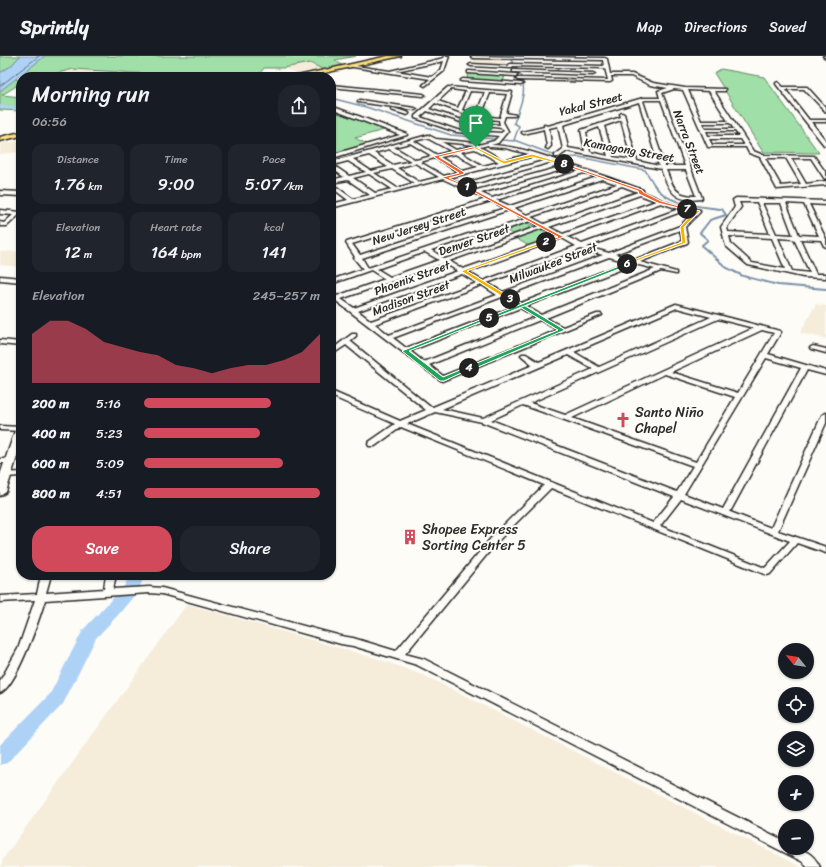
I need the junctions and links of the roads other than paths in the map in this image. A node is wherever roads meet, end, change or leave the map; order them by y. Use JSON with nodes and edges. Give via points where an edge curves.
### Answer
{"nodes":[{"id":1,"x":398,"y":56,"type":"edge"},
{"id":2,"x":474,"y":57,"type":"edge"},
{"id":3,"x":505,"y":57,"type":"edge"},
{"id":4,"x":446,"y":58,"type":"edge"},
{"id":5,"x":470,"y":65,"type":"junction"},
{"id":6,"x":349,"y":66,"type":"junction"},
{"id":7,"x":606,"y":67,"type":"junction"},
{"id":8,"x":390,"y":71,"type":"junction"},
{"id":9,"x":321,"y":72,"type":"edge"},
{"id":10,"x":469,"y":72,"type":"junction"},
{"id":11,"x":514,"y":72,"type":"junction"},
{"id":12,"x":593,"y":74,"type":"dead end"},
{"id":13,"x":608,"y":75,"type":"junction"},
{"id":14,"x":433,"y":78,"type":"junction"},
{"id":15,"x":778,"y":83,"type":"dead end"},
{"id":16,"x":425,"y":85,"type":"dead end"},
{"id":17,"x":336,"y":86,"type":"edge"},
{"id":18,"x":674,"y":87,"type":"junction"},
{"id":19,"x":782,"y":88,"type":"junction"},
{"id":20,"x":685,"y":89,"type":"junction"},
{"id":21,"x":371,"y":90,"type":"junction"},
{"id":22,"x":468,"y":90,"type":"junction"},
{"id":23,"x":711,"y":90,"type":"junction"},
{"id":24,"x":723,"y":90,"type":"dead end"},
{"id":25,"x":488,"y":91,"type":"junction"},
{"id":26,"x":423,"y":95,"type":"dead end"},
{"id":27,"x":662,"y":99,"type":"junction"},
{"id":28,"x":436,"y":102,"type":"junction"},
{"id":29,"x":641,"y":102,"type":"junction"},
{"id":30,"x":382,"y":105,"type":"junction"},
{"id":31,"x":620,"y":107,"type":"junction"},
{"id":32,"x":336,"y":109,"type":"edge"},
{"id":33,"x":415,"y":109,"type":"dead end"},
{"id":34,"x":426,"y":110,"type":"junction"},
{"id":35,"x":460,"y":111,"type":"junction"},
{"id":36,"x":826,"y":111,"type":"edge"},
{"id":37,"x":407,"y":114,"type":"dead end"},
{"id":38,"x":514,"y":115,"type":"dead end"},
{"id":39,"x":502,"y":116,"type":"junction"},
{"id":40,"x":478,"y":117,"type":"junction"},
{"id":41,"x":623,"y":118,"type":"junction"},
{"id":42,"x":808,"y":121,"type":"junction"},
{"id":43,"x":826,"y":121,"type":"edge"},
{"id":44,"x":560,"y":122,"type":"junction"},
{"id":45,"x":699,"y":122,"type":"junction"},
{"id":46,"x":732,"y":122,"type":"junction"},
{"id":47,"x":601,"y":125,"type":"junction"},
{"id":48,"x":546,"y":126,"type":"junction"},
{"id":49,"x":504,"y":127,"type":"junction"},
{"id":50,"x":703,"y":130,"type":"junction"},
{"id":51,"x":737,"y":130,"type":"junction"},
{"id":52,"x":524,"y":133,"type":"dead end"},
{"id":53,"x":503,"y":135,"type":"junction"},
{"id":54,"x":16,"y":136,"type":"edge"},
{"id":55,"x":706,"y":137,"type":"junction"},
{"id":56,"x":742,"y":138,"type":"junction"},
{"id":57,"x":16,"y":140,"type":"edge"},
{"id":58,"x":436,"y":140,"type":"junction"},
{"id":59,"x":1,"y":141,"type":"edge"},
{"id":60,"x":410,"y":141,"type":"junction"},
{"id":61,"x":826,"y":144,"type":"edge"},
{"id":62,"x":484,"y":145,"type":"junction"},
{"id":63,"x":747,"y":146,"type":"junction"},
{"id":64,"x":390,"y":147,"type":"junction"},
{"id":65,"x":476,"y":147,"type":"junction"},
{"id":66,"x":548,"y":148,"type":"dead end"},
{"id":67,"x":566,"y":148,"type":"junction"},
{"id":68,"x":456,"y":152,"type":"junction"},
{"id":69,"x":370,"y":153,"type":"junction"},
{"id":70,"x":588,"y":154,"type":"junction"},
{"id":71,"x":336,"y":155,"type":"edge"},
{"id":72,"x":532,"y":155,"type":"junction"},
{"id":73,"x":558,"y":156,"type":"dead end"},
{"id":74,"x":762,"y":156,"type":"junction"},
{"id":75,"x":436,"y":157,"type":"junction"},
{"id":76,"x":788,"y":157,"type":"junction"},
{"id":77,"x":611,"y":158,"type":"junction"},
{"id":78,"x":349,"y":159,"type":"junction"},
{"id":79,"x":552,"y":160,"type":"junction"},
{"id":80,"x":416,"y":161,"type":"junction"},
{"id":81,"x":336,"y":163,"type":"edge"},
{"id":82,"x":504,"y":163,"type":"junction"},
{"id":83,"x":635,"y":163,"type":"junction"},
{"id":84,"x":569,"y":166,"type":"junction"},
{"id":85,"x":392,"y":167,"type":"junction"},
{"id":86,"x":483,"y":168,"type":"junction"},
{"id":87,"x":664,"y":168,"type":"junction"},
{"id":88,"x":688,"y":168,"type":"junction"},
{"id":89,"x":336,"y":169,"type":"edge"},
{"id":90,"x":584,"y":170,"type":"junction"},
{"id":91,"x":370,"y":172,"type":"junction"},
{"id":92,"x":463,"y":173,"type":"junction"},
{"id":93,"x":603,"y":177,"type":"junction"},
{"id":94,"x":826,"y":177,"type":"edge"},
{"id":95,"x":348,"y":178,"type":"junction"},
{"id":96,"x":445,"y":178,"type":"junction"},
{"id":97,"x":336,"y":182,"type":"edge"},
{"id":98,"x":826,"y":183,"type":"edge"},
{"id":99,"x":419,"y":184,"type":"junction"},
{"id":100,"x":623,"y":184,"type":"junction"},
{"id":101,"x":463,"y":185,"type":"junction"},
{"id":102,"x":804,"y":185,"type":"junction"},
{"id":103,"x":336,"y":187,"type":"edge"},
{"id":104,"x":397,"y":190,"type":"junction"},
{"id":105,"x":477,"y":192,"type":"junction"},
{"id":106,"x":0,"y":193,"type":"edge"},
{"id":107,"x":640,"y":193,"type":"junction"},
{"id":108,"x":16,"y":194,"type":"edge"},
{"id":109,"x":374,"y":196,"type":"junction"},
{"id":110,"x":492,"y":200,"type":"junction"},
{"id":111,"x":353,"y":201,"type":"junction"},
{"id":112,"x":760,"y":201,"type":"junction"},
{"id":113,"x":659,"y":202,"type":"junction"},
{"id":114,"x":783,"y":202,"type":"junction"},
{"id":115,"x":806,"y":203,"type":"junction"},
{"id":116,"x":338,"y":204,"type":"edge"},
{"id":117,"x":826,"y":204,"type":"edge"},
{"id":118,"x":510,"y":208,"type":"junction"},
{"id":119,"x":684,"y":209,"type":"junction"},
{"id":120,"x":0,"y":212,"type":"edge"},
{"id":121,"x":16,"y":214,"type":"edge"},
{"id":122,"x":16,"y":216,"type":"edge"},
{"id":123,"x":528,"y":218,"type":"junction"},
{"id":124,"x":0,"y":224,"type":"edge"},
{"id":125,"x":544,"y":227,"type":"junction"},
{"id":126,"x":682,"y":227,"type":"junction"},
{"id":127,"x":725,"y":234,"type":"junction"},
{"id":128,"x":773,"y":235,"type":"junction"},
{"id":129,"x":796,"y":236,"type":"junction"},
{"id":130,"x":562,"y":237,"type":"junction"},
{"id":131,"x":822,"y":238,"type":"junction"},
{"id":132,"x":826,"y":245,"type":"edge"},
{"id":133,"x":582,"y":247,"type":"junction"},
{"id":134,"x":426,"y":250,"type":"junction"},
{"id":135,"x":606,"y":255,"type":"junction"},
{"id":136,"x":357,"y":258,"type":"junction"},
{"id":137,"x":446,"y":261,"type":"junction"},
{"id":138,"x":632,"y":262,"type":"junction"},
{"id":139,"x":369,"y":269,"type":"junction"},
{"id":140,"x":659,"y":270,"type":"junction"},
{"id":141,"x":463,"y":271,"type":"junction"},
{"id":142,"x":789,"y":272,"type":"junction"},
{"id":143,"x":674,"y":273,"type":"dead end"},
{"id":144,"x":814,"y":276,"type":"junction"},
{"id":145,"x":826,"y":276,"type":"edge"},
{"id":146,"x":0,"y":278,"type":"edge"},
{"id":147,"x":16,"y":280,"type":"edge"},
{"id":148,"x":336,"y":280,"type":"edge"},
{"id":149,"x":390,"y":280,"type":"junction"},
{"id":150,"x":482,"y":283,"type":"junction"},
{"id":151,"x":501,"y":294,"type":"junction"},
{"id":152,"x":336,"y":295,"type":"edge"},
{"id":153,"x":336,"y":298,"type":"edge"},
{"id":154,"x":521,"y":306,"type":"junction"},
{"id":155,"x":352,"y":311,"type":"junction"},
{"id":156,"x":599,"y":315,"type":"dead end"},
{"id":157,"x":718,"y":317,"type":"junction"},
{"id":158,"x":541,"y":318,"type":"junction"},
{"id":159,"x":370,"y":324,"type":"junction"},
{"id":160,"x":760,"y":328,"type":"junction"},
{"id":161,"x":562,"y":330,"type":"junction"},
{"id":162,"x":354,"y":335,"type":"dead end"},
{"id":163,"x":388,"y":338,"type":"junction"},
{"id":164,"x":0,"y":342,"type":"edge"},
{"id":165,"x":346,"y":342,"type":"junction"},
{"id":166,"x":16,"y":344,"type":"edge"},
{"id":167,"x":813,"y":348,"type":"dead end"},
{"id":168,"x":336,"y":349,"type":"edge"},
{"id":169,"x":405,"y":351,"type":"junction"},
{"id":170,"x":826,"y":351,"type":"edge"},
{"id":171,"x":569,"y":352,"type":"junction"},
{"id":172,"x":524,"y":355,"type":"dead end"},
{"id":173,"x":765,"y":355,"type":"junction"},
{"id":174,"x":538,"y":364,"type":"junction"},
{"id":175,"x":423,"y":365,"type":"junction"},
{"id":176,"x":805,"y":366,"type":"junction"},
{"id":177,"x":599,"y":370,"type":"junction"},
{"id":178,"x":665,"y":372,"type":"junction"},
{"id":179,"x":826,"y":373,"type":"edge"},
{"id":180,"x":336,"y":395,"type":"edge"},
{"id":181,"x":740,"y":396,"type":"junction"},
{"id":182,"x":524,"y":403,"type":"junction"},
{"id":183,"x":434,"y":409,"type":"junction"},
{"id":184,"x":826,"y":415,"type":"edge"},
{"id":185,"x":565,"y":418,"type":"junction"},
{"id":186,"x":484,"y":420,"type":"junction"},
{"id":187,"x":400,"y":424,"type":"junction"},
{"id":188,"x":0,"y":428,"type":"edge"},
{"id":189,"x":16,"y":428,"type":"edge"},
{"id":190,"x":16,"y":438,"type":"edge"},
{"id":191,"x":372,"y":444,"type":"dead end"},
{"id":192,"x":5,"y":461,"type":"edge"},
{"id":193,"x":697,"y":465,"type":"junction"},
{"id":194,"x":16,"y":476,"type":"edge"},
{"id":195,"x":2,"y":483,"type":"edge"},
{"id":196,"x":550,"y":484,"type":"junction"},
{"id":197,"x":679,"y":496,"type":"junction"},
{"id":198,"x":725,"y":513,"type":"junction"},
{"id":199,"x":654,"y":527,"type":"junction"},
{"id":200,"x":773,"y":532,"type":"junction"},
{"id":201,"x":796,"y":539,"type":"junction"},
{"id":202,"x":826,"y":550,"type":"edge"},
{"id":203,"x":45,"y":580,"type":"edge"},
{"id":204,"x":111,"y":580,"type":"edge"},
{"id":205,"x":112,"y":592,"type":"junction"},
{"id":206,"x":41,"y":596,"type":"junction"},
{"id":207,"x":0,"y":599,"type":"edge"},
{"id":208,"x":398,"y":656,"type":"junction"},
{"id":209,"x":0,"y":689,"type":"edge"},
{"id":210,"x":778,"y":844,"type":"edge"},
{"id":211,"x":801,"y":855,"type":"edge"},
{"id":212,"x":814,"y":867,"type":"edge"}],
"edges":[{"from":1,"to":6,"type":"highway"},
{"from":2,"to":3,"type":"street"},
{"from":2,"to":5,"type":"street"},
{"from":3,"to":7,"type":"street","via":[[605,59]]},
{"from":3,"to":11,"type":"street"},
{"from":4,"to":8,"type":"street"},
{"from":4,"to":14,"type":"street","via":[[443,70]]},
{"from":5,"to":10,"type":"street"},
{"from":5,"to":11,"type":"street"},
{"from":6,"to":8,"type":"street"},
{"from":6,"to":9,"type":"highway"},
{"from":7,"to":11,"type":"street"},
{"from":7,"to":13,"type":"street"},
{"from":8,"to":14,"type":"street"},
{"from":10,"to":11,"type":"street"},
{"from":10,"to":11,"type":"street","via":[[463,80],[521,86]]},
{"from":11,"to":12,"type":"street"},
{"from":13,"to":11,"type":"street","one_way":true,"via":[[609,81]]},
{"from":13,"to":18,"type":"street","via":[[632,75],[652,84]]},
{"from":14,"to":16,"type":"street"},
{"from":15,"to":19,"type":"street"},
{"from":17,"to":21,"type":"street"},
{"from":18,"to":20,"type":"street"},
{"from":18,"to":27,"type":"street","name":"Narra Street","via":[[660,92]]},
{"from":19,"to":36,"type":"street","via":[[805,88]]},
{"from":19,"to":42,"type":"street"},
{"from":20,"to":23,"type":"street"},
{"from":20,"to":45,"type":"street"},
{"from":21,"to":26,"type":"street"},
{"from":21,"to":30,"type":"street","via":[[360,101]]},
{"from":22,"to":25,"type":"street"},
{"from":22,"to":28,"type":"street","via":[[450,88]]},
{"from":22,"to":35,"type":"street"},
{"from":23,"to":24,"type":"street"},
{"from":23,"to":46,"type":"street"},
{"from":25,"to":39,"type":"street","via":[[510,93]]},
{"from":25,"to":40,"type":"street"},
{"from":27,"to":29,"type":"street","name":"Yakal Street","via":[[650,98]]},
{"from":27,"to":88,"type":"street","name":"Narra Street"},
{"from":28,"to":34,"type":"street"},
{"from":28,"to":35,"type":"street"},
{"from":29,"to":31,"type":"street","name":"Yakal Street"},
{"from":29,"to":87,"type":"street"},
{"from":30,"to":33,"type":"street"},
{"from":30,"to":37,"type":"street"},
{"from":31,"to":41,"type":"street"},
{"from":31,"to":44,"type":"street","name":"Yakal Street","via":[[569,122]]},
{"from":32,"to":71,"type":"street","via":[[405,135]]},
{"from":34,"to":49,"type":"street","via":[[467,123]]},
{"from":34,"to":53,"type":"street","via":[[417,117],[456,131]]},
{"from":35,"to":40,"type":"street"},
{"from":38,"to":39,"type":"street"},
{"from":39,"to":40,"type":"street"},
{"from":39,"to":49,"type":"street","via":[[501,122]]},
{"from":41,"to":47,"type":"street"},
{"from":41,"to":83,"type":"street"},
{"from":42,"to":43,"type":"street"},
{"from":42,"to":61,"type":"street"},
{"from":44,"to":48,"type":"street","name":"Yakal Street"},
{"from":44,"to":67,"type":"street","name":"Kamagong Street"},
{"from":45,"to":46,"type":"street"},
{"from":45,"to":50,"type":"street"},
{"from":46,"to":51,"type":"street"},
{"from":47,"to":70,"type":"street","via":[[583,131]]},
{"from":47,"to":77,"type":"street"},
{"from":48,"to":52,"type":"street","name":"Yakal Street"},
{"from":48,"to":66,"type":"street"},
{"from":49,"to":53,"type":"street","via":[[506,131]]},
{"from":50,"to":51,"type":"street"},
{"from":50,"to":55,"type":"street"},
{"from":51,"to":56,"type":"street"},
{"from":53,"to":62,"type":"street","via":[[496,142]]},
{"from":54,"to":59,"type":"highway"},
{"from":55,"to":56,"type":"street"},
{"from":55,"to":63,"type":"street","via":[[710,146]]},
{"from":56,"to":63,"type":"street"},
{"from":57,"to":59,"type":"highway"},
{"from":58,"to":60,"type":"street","via":[[428,136]]},
{"from":58,"to":62,"type":"street"},
{"from":58,"to":68,"type":"street"},
{"from":60,"to":64,"type":"street"},
{"from":60,"to":75,"type":"street"},
{"from":62,"to":65,"type":"street"},
{"from":62,"to":72,"type":"street","via":[[505,147]]},
{"from":63,"to":74,"type":"street","via":[[751,152]]},
{"from":64,"to":69,"type":"street"},
{"from":64,"to":80,"type":"street"},
{"from":65,"to":68,"type":"street"},
{"from":65,"to":82,"type":"street"},
{"from":67,"to":70,"type":"street","name":"Kamagong Street"},
{"from":67,"to":73,"type":"street","name":"Kamagong Street"},
{"from":68,"to":75,"type":"street"},
{"from":68,"to":86,"type":"street"},
{"from":69,"to":78,"type":"street"},
{"from":69,"to":85,"type":"street"},
{"from":70,"to":77,"type":"street","name":"Kamagong Street"},
{"from":72,"to":79,"type":"street"},
{"from":72,"to":82,"type":"street"},
{"from":74,"to":76,"type":"street"},
{"from":74,"to":102,"type":"street","via":[[779,188]]},
{"from":75,"to":80,"type":"street"},
{"from":75,"to":92,"type":"street"},
{"from":76,"to":94,"type":"street","via":[[812,157]]},
{"from":76,"to":102,"type":"street"},
{"from":77,"to":83,"type":"street","name":"Kamagong Street"},
{"from":78,"to":81,"type":"street"},
{"from":78,"to":91,"type":"street"},
{"from":79,"to":84,"type":"street"},
{"from":79,"to":101,"type":"street"},
{"from":80,"to":85,"type":"street"},
{"from":80,"to":96,"type":"street"},
{"from":82,"to":86,"type":"street"},
{"from":83,"to":87,"type":"street","name":"Kamagong Street"},
{"from":84,"to":90,"type":"street"},
{"from":84,"to":105,"type":"street"},
{"from":85,"to":91,"type":"street"},
{"from":85,"to":99,"type":"street"},
{"from":86,"to":92,"type":"street"},
{"from":87,"to":88,"type":"street","name":"Kamagong Street"},
{"from":87,"to":88,"type":"street","name":"Narra Street","via":[[674,191],[681,196],[700,198]]},
{"from":89,"to":95,"type":"street"},
{"from":90,"to":93,"type":"street"},
{"from":90,"to":110,"type":"street"},
{"from":91,"to":95,"type":"street"},
{"from":91,"to":104,"type":"street"},
{"from":92,"to":96,"type":"street"},
{"from":93,"to":100,"type":"street"},
{"from":93,"to":118,"type":"street","name":"New Jersey Street"},
{"from":95,"to":97,"type":"street"},
{"from":95,"to":109,"type":"street"},
{"from":96,"to":99,"type":"street"},
{"from":96,"to":101,"type":"street"},
{"from":98,"to":102,"type":"street"},
{"from":99,"to":104,"type":"street"},
{"from":100,"to":107,"type":"street","via":[[641,191]]},
{"from":100,"to":123,"type":"street"},
{"from":101,"to":105,"type":"street"},
{"from":103,"to":111,"type":"street"},
{"from":104,"to":109,"type":"street"},
{"from":105,"to":110,"type":"street"},
{"from":106,"to":108,"type":"street"},
{"from":107,"to":113,"type":"street"},
{"from":107,"to":125,"type":"street","name":"Denver Street"},
{"from":109,"to":111,"type":"street"},
{"from":110,"to":118,"type":"street"},
{"from":110,"to":136,"type":"street","via":[[348,243]]},
{"from":111,"to":116,"type":"street"},
{"from":112,"to":114,"type":"street"},
{"from":112,"to":127,"type":"street","via":[[736,200],[738,207],[724,227]]},
{"from":112,"to":128,"type":"street"},
{"from":113,"to":119,"type":"street"},
{"from":113,"to":130,"type":"street","name":"Phoenix Street"},
{"from":114,"to":115,"type":"street"},
{"from":114,"to":129,"type":"street"},
{"from":115,"to":117,"type":"street"},
{"from":115,"to":131,"type":"street"},
{"from":118,"to":123,"type":"street"},
{"from":118,"to":136,"type":"street","name":"New Jersey Street"},
{"from":119,"to":126,"type":"street","via":[[698,211]]},
{"from":119,"to":133,"type":"street","name":"Madison Street"},
{"from":120,"to":121,"type":"street"},
{"from":122,"to":124,"type":"street","via":[[5,225]]},
{"from":123,"to":125,"type":"street"},
{"from":123,"to":134,"type":"street","via":[[502,229],[479,232]]},
{"from":125,"to":130,"type":"street"},
{"from":125,"to":137,"type":"street","name":"Denver Street"},
{"from":126,"to":135,"type":"street","name":"Milwaukee Street"},
{"from":126,"to":138,"type":"street","via":[[685,242]]},
{"from":127,"to":128,"type":"street"},
{"from":127,"to":142,"type":"street","via":[[728,245],[750,264]]},
{"from":128,"to":129,"type":"street"},
{"from":128,"to":142,"type":"street"},
{"from":129,"to":131,"type":"street"},
{"from":129,"to":144,"type":"street"},
{"from":130,"to":133,"type":"street"},
{"from":130,"to":141,"type":"street","name":"Phoenix Street"},
{"from":131,"to":132,"type":"street"},
{"from":133,"to":135,"type":"street"},
{"from":133,"to":150,"type":"street","name":"Madison Street"},
{"from":134,"to":137,"type":"street"},
{"from":134,"to":139,"type":"street"},
{"from":135,"to":138,"type":"street"},
{"from":135,"to":151,"type":"street","name":"Milwaukee Street"},
{"from":136,"to":139,"type":"street"},
{"from":137,"to":141,"type":"street"},
{"from":137,"to":149,"type":"street","name":"Denver Street"},
{"from":138,"to":140,"type":"street"},
{"from":138,"to":154,"type":"street"},
{"from":139,"to":148,"type":"street"},
{"from":139,"to":149,"type":"street"},
{"from":140,"to":143,"type":"street"},
{"from":140,"to":158,"type":"street"},
{"from":141,"to":150,"type":"street"},
{"from":141,"to":155,"type":"street","name":"Phoenix Street"},
{"from":142,"to":144,"type":"street"},
{"from":144,"to":145,"type":"street"},
{"from":146,"to":147,"type":"street"},
{"from":149,"to":152,"type":"street","name":"Denver Street"},
{"from":150,"to":151,"type":"street"},
{"from":150,"to":159,"type":"street","name":"Madison Street"},
{"from":151,"to":154,"type":"street"},
{"from":151,"to":163,"type":"street","name":"Milwaukee Street"},
{"from":153,"to":155,"type":"street"},
{"from":154,"to":158,"type":"street"},
{"from":154,"to":169,"type":"street"},
{"from":155,"to":159,"type":"street"},
{"from":156,"to":161,"type":"street"},
{"from":157,"to":160,"type":"street"},
{"from":157,"to":171,"type":"street","via":[[676,306]]},
{"from":157,"to":177,"type":"street"},
{"from":158,"to":161,"type":"street"},
{"from":158,"to":175,"type":"street"},
{"from":159,"to":163,"type":"street"},
{"from":160,"to":173,"type":"street","via":[[778,332]]},
{"from":160,"to":178,"type":"street"},
{"from":161,"to":175,"type":"street","via":[[442,379]]},
{"from":162,"to":165,"type":"street"},
{"from":163,"to":169,"type":"street"},
{"from":164,"to":166,"type":"street"},
{"from":165,"to":168,"type":"street"},
{"from":165,"to":183,"type":"street","via":[[425,406]]},
{"from":167,"to":170,"type":"street"},
{"from":169,"to":175,"type":"street"},
{"from":171,"to":174,"type":"street"},
{"from":171,"to":177,"type":"street"},
{"from":172,"to":174,"type":"street"},
{"from":173,"to":176,"type":"street"},
{"from":173,"to":181,"type":"street"},
{"from":174,"to":183,"type":"street"},
{"from":176,"to":179,"type":"street"},
{"from":176,"to":198,"type":"street"},
{"from":177,"to":182,"type":"street"},
{"from":178,"to":181,"type":"street"},
{"from":178,"to":185,"type":"street"},
{"from":180,"to":187,"type":"street"},
{"from":181,"to":193,"type":"street"},
{"from":182,"to":185,"type":"street"},
{"from":182,"to":186,"type":"street"},
{"from":183,"to":186,"type":"street"},
{"from":183,"to":187,"type":"street"},
{"from":184,"to":200,"type":"street"},
{"from":185,"to":193,"type":"street"},
{"from":186,"to":197,"type":"street"},
{"from":187,"to":191,"type":"street"},
{"from":187,"to":196,"type":"street"},
{"from":188,"to":189,"type":"street"},
{"from":190,"to":192,"type":"main road"},
{"from":192,"to":195,"type":"main road"},
{"from":193,"to":197,"type":"street"},
{"from":194,"to":195,"type":"street"},
{"from":196,"to":199,"type":"street"},
{"from":196,"to":208,"type":"street","via":[[495,539]]},
{"from":197,"to":198,"type":"street"},
{"from":197,"to":199,"type":"street"},
{"from":198,"to":200,"type":"street"},
{"from":199,"to":201,"type":"street","via":[[767,572]]},
{"from":200,"to":201,"type":"street"},
{"from":201,"to":202,"type":"street"},
{"from":203,"to":206,"type":"street"},
{"from":204,"to":205,"type":"street"},
{"from":205,"to":206,"type":"street"},
{"from":205,"to":208,"type":"street","via":[[162,591]]},
{"from":206,"to":207,"type":"street"},
{"from":206,"to":209,"type":"street","via":[[28,640]]},
{"from":208,"to":210,"type":"street","via":[[420,662]]},
{"from":211,"to":212,"type":"street"}]}
